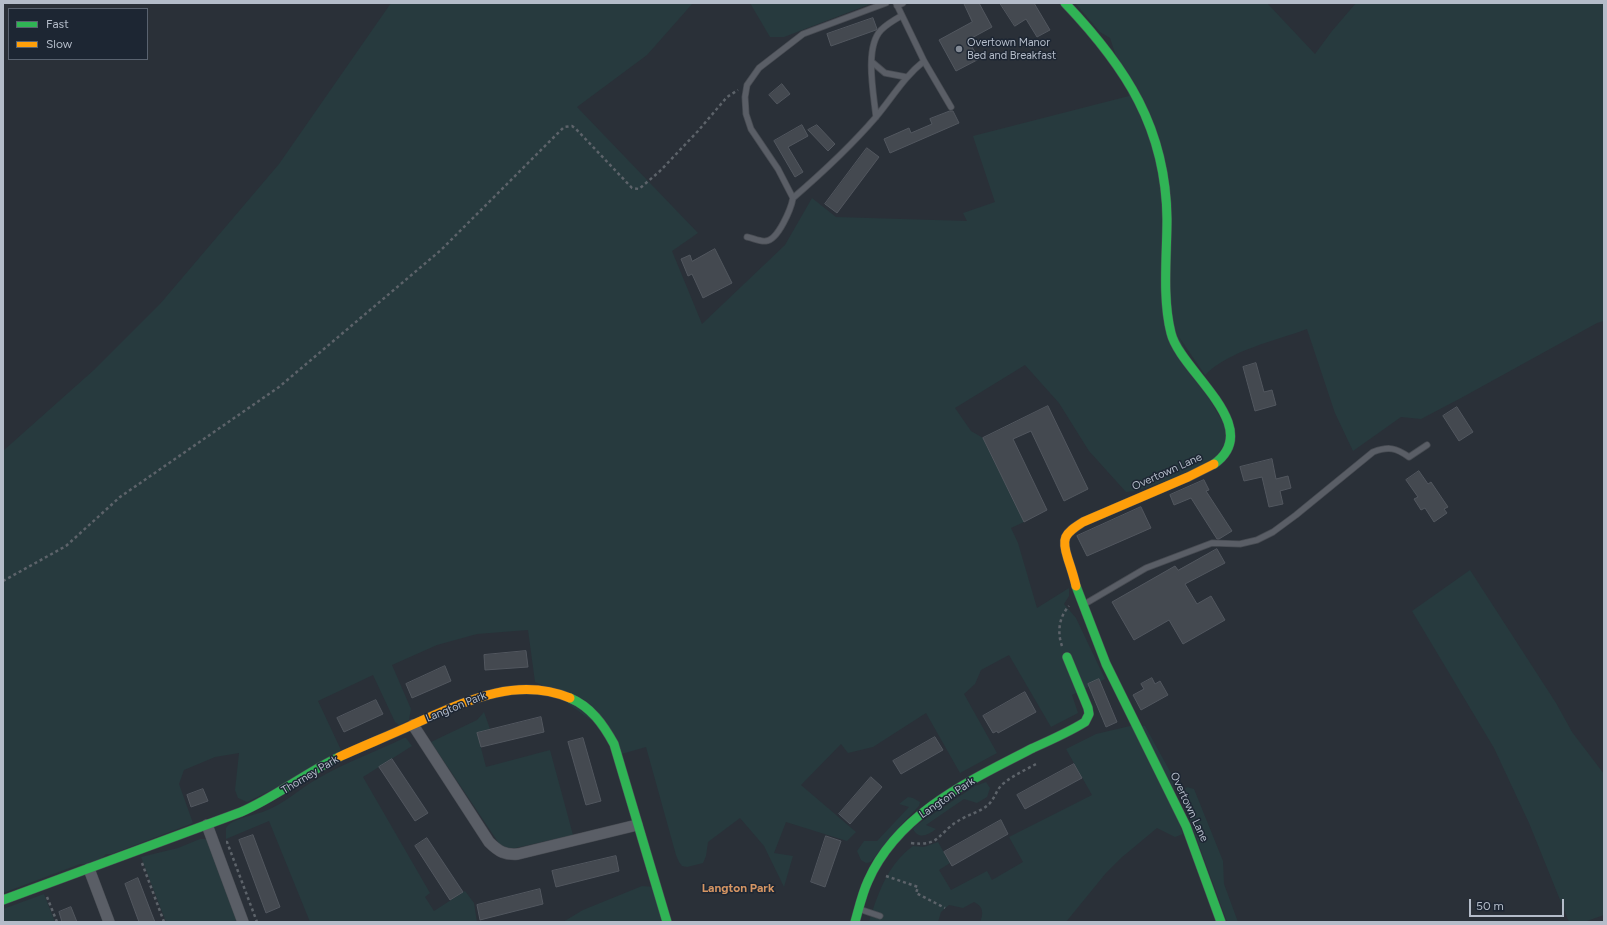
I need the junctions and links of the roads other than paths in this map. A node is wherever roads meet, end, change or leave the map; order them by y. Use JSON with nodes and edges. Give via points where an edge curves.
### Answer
{"nodes":[{"id":1,"x":886,"y":3,"type":"edge"},
{"id":2,"x":903,"y":3,"type":"edge"},
{"id":3,"x":1065,"y":3,"type":"edge"},
{"id":4,"x":896,"y":4,"type":"edge"},
{"id":5,"x":901,"y":16,"type":"junction"},
{"id":6,"x":924,"y":61,"type":"junction"},
{"id":7,"x":872,"y":62,"type":"junction"},
{"id":8,"x":906,"y":77,"type":"junction"},
{"id":9,"x":951,"y":106,"type":"dead end"},
{"id":10,"x":876,"y":117,"type":"junction"},
{"id":11,"x":793,"y":198,"type":"junction"},
{"id":12,"x":747,"y":237,"type":"dead end"},
{"id":13,"x":1426,"y":445,"type":"dead end"},
{"id":14,"x":1081,"y":601,"type":"junction"},
{"id":15,"x":1067,"y":658,"type":"road end"},
{"id":16,"x":413,"y":725,"type":"junction"},
{"id":17,"x":207,"y":825,"type":"junction"},
{"id":18,"x":637,"y":825,"type":"junction"},
{"id":19,"x":89,"y":868,"type":"junction"},
{"id":20,"x":3,"y":900,"type":"edge"},
{"id":21,"x":859,"y":909,"type":"junction"},
{"id":22,"x":880,"y":916,"type":"dead end"},
{"id":23,"x":109,"y":922,"type":"edge"},
{"id":24,"x":243,"y":922,"type":"edge"},
{"id":25,"x":667,"y":922,"type":"edge"},
{"id":26,"x":855,"y":922,"type":"edge"},
{"id":27,"x":1221,"y":922,"type":"edge"}],
"edges":[{"from":1,"to":11,"type":"lane","via":[[803,34],[760,68],[746,88],[746,114],[751,129],[778,169]]},
{"from":2,"to":4,"type":"lane"},
{"from":3,"to":14,"type":"street","name":"Overtown Lane","via":[[1113,57],[1136,95],[1156,138],[1166,188],[1168,311],[1171,335],[1181,354],[1218,401],[1230,431],[1227,450],[1215,463],[1083,522],[1067,534],[1063,546]]},
{"from":4,"to":5,"type":"lane"},
{"from":5,"to":6,"type":"lane"},
{"from":5,"to":7,"type":"lane","via":[[880,30],[876,36]]},
{"from":6,"to":8,"type":"lane"},
{"from":6,"to":9,"type":"lane"},
{"from":7,"to":8,"type":"lane","via":[[885,73]]},
{"from":7,"to":10,"type":"lane"},
{"from":8,"to":10,"type":"lane"},
{"from":10,"to":11,"type":"lane","via":[[849,147]]},
{"from":11,"to":12,"type":"lane","via":[[786,218],[773,238],[765,242]]},
{"from":13,"to":14,"type":"lane","via":[[1409,457],[1398,449],[1384,448],[1373,452],[1296,515],[1257,540],[1240,544],[1212,543],[1146,568]]},
{"from":14,"to":27,"type":"street","name":"Overtown Lane","via":[[1112,678],[1186,826]]},
{"from":15,"to":21,"type":"street","name":"Langton Park","via":[[1088,708],[1089,714],[1085,722],[955,790],[914,820],[891,844],[877,865],[868,880]]},
{"from":16,"to":17,"type":"street","name":"Thorney Park","via":[[312,771],[270,799]]},
{"from":16,"to":18,"type":"street","name":"Langton Park","via":[[489,842],[500,852],[518,854]]},
{"from":16,"to":18,"type":"street","name":"Langton Park","via":[[462,703],[498,691],[533,689],[566,695],[588,707],[609,731]]},
{"from":17,"to":19,"type":"street","name":"Thorney Park"},
{"from":17,"to":24,"type":"street"},
{"from":18,"to":25,"type":"street","name":"Langton Park"},
{"from":19,"to":20,"type":"street","name":"Thorney Park"},
{"from":19,"to":23,"type":"street"},
{"from":21,"to":22,"type":"lane"},
{"from":21,"to":26,"type":"street","name":"Langton Park"}]}
